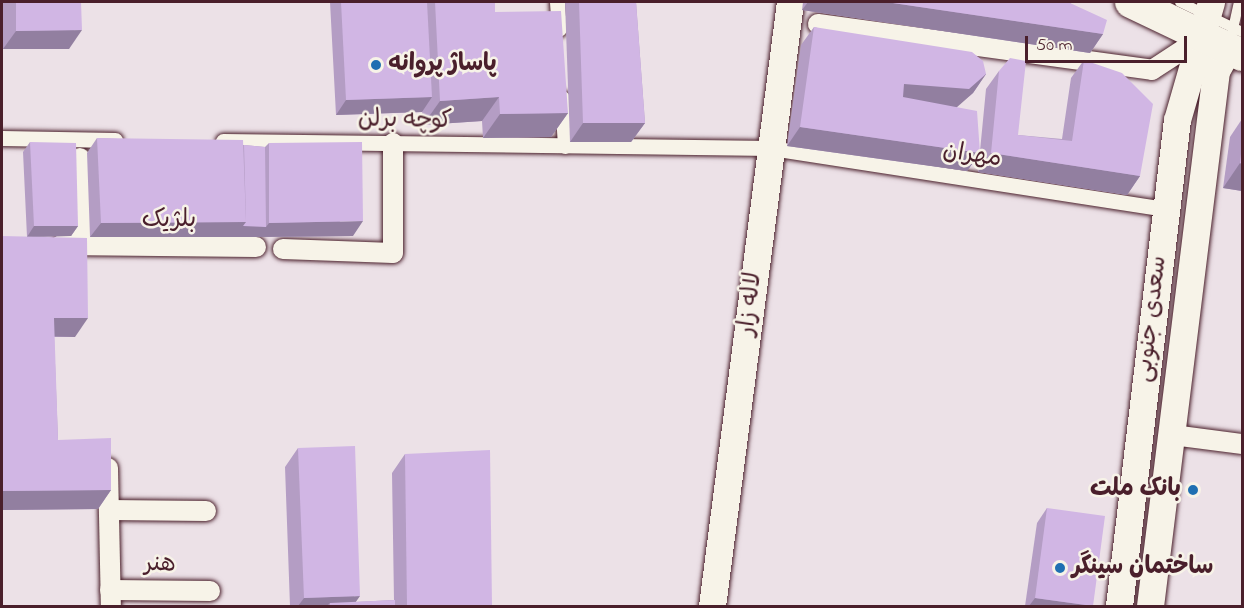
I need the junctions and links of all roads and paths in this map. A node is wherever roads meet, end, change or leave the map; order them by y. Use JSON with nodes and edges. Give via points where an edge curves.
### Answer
{"nodes":[{"id":1,"x":557,"y":2,"type":"edge"},
{"id":2,"x":790,"y":2,"type":"edge"},
{"id":3,"x":1131,"y":2,"type":"edge"},
{"id":4,"x":1180,"y":2,"type":"edge"},
{"id":5,"x":1239,"y":2,"type":"edge"},
{"id":6,"x":818,"y":24,"type":"dead end"},
{"id":7,"x":1224,"y":31,"type":"edge"},
{"id":8,"x":560,"y":46,"type":"edge"},
{"id":9,"x":561,"y":79,"type":"edge"},
{"id":10,"x":2,"y":138,"type":"edge"},
{"id":11,"x":137,"y":140,"type":"edge"},
{"id":12,"x":207,"y":141,"type":"edge"},
{"id":13,"x":393,"y":143,"type":"junction"},
{"id":14,"x":565,"y":146,"type":"junction"},
{"id":15,"x":771,"y":148,"type":"junction"},
{"id":16,"x":80,"y":158,"type":"dead end"},
{"id":17,"x":1169,"y":180,"type":"junction"},
{"id":18,"x":1203,"y":187,"type":"junction"},
{"id":19,"x":1165,"y":209,"type":"junction"},
{"id":20,"x":36,"y":245,"type":"edge"},
{"id":21,"x":82,"y":245,"type":"junction"},
{"id":22,"x":256,"y":247,"type":"dead end"},
{"id":23,"x":283,"y":249,"type":"dead end"},
{"id":24,"x":1176,"y":435,"type":"junction"},
{"id":25,"x":1242,"y":444,"type":"edge"},
{"id":26,"x":108,"y":450,"type":"edge"},
{"id":27,"x":109,"y":510,"type":"junction"},
{"id":28,"x":206,"y":511,"type":"dead end"},
{"id":29,"x":210,"y":591,"type":"dead end"},
{"id":30,"x":111,"y":598,"type":"edge"},
{"id":31,"x":712,"y":606,"type":"edge"},
{"id":32,"x":1119,"y":606,"type":"edge"},
{"id":33,"x":1150,"y":606,"type":"edge"},
{"id":34,"x":1159,"y":606,"type":"edge"}],
"edges":[{"from":1,"to":8,"type":"street"},
{"from":2,"to":15,"type":"main road","name":"لاله زار"},
{"from":3,"to":7,"type":"main road"},
{"from":4,"to":7,"type":"lane"},
{"from":5,"to":7,"type":"lane"},
{"from":6,"to":7,"type":"street","via":[[1152,70]]},
{"from":7,"to":17,"type":"main road","name":"سعدی جنوبی","via":[[1177,120]]},
{"from":7,"to":18,"type":"main road","name":"سعدی جنوبی"},
{"from":7,"to":24,"type":"lane"},
{"from":9,"to":14,"type":"street"},
{"from":10,"to":11,"type":"street"},
{"from":12,"to":13,"type":"street","name":"کوچه برلن"},
{"from":13,"to":14,"type":"street","name":"کوچه برلن"},
{"from":13,"to":23,"type":"street","via":[[393,253]]},
{"from":14,"to":15,"type":"street","name":"کوچه برلن"},
{"from":15,"to":19,"type":"street","name":"مهران"},
{"from":15,"to":31,"type":"main road","name":"لاله زار"},
{"from":16,"to":21,"type":"street"},
{"from":17,"to":18,"type":"main road","via":[[1186,176]]},
{"from":17,"to":19,"type":"main road","name":"سعدی جنوبی"},
{"from":18,"to":24,"type":"main road","name":"سعدی جنوبی"},
{"from":19,"to":32,"type":"main road","name":"سعدی جنوبی"},
{"from":20,"to":21,"type":"street","name":"بلژیک"},
{"from":21,"to":22,"type":"street","name":"بلژیک","via":[[106,252]]},
{"from":24,"to":25,"type":"street"},
{"from":24,"to":33,"type":"main road","name":"سعدی جنوبی"},
{"from":24,"to":34,"type":"lane"},
{"from":26,"to":27,"type":"street","name":"هنر"},
{"from":27,"to":28,"type":"street"},
{"from":27,"to":30,"type":"street","name":"هنر"},
{"from":29,"to":30,"type":"street","name":"هنر"}]}
